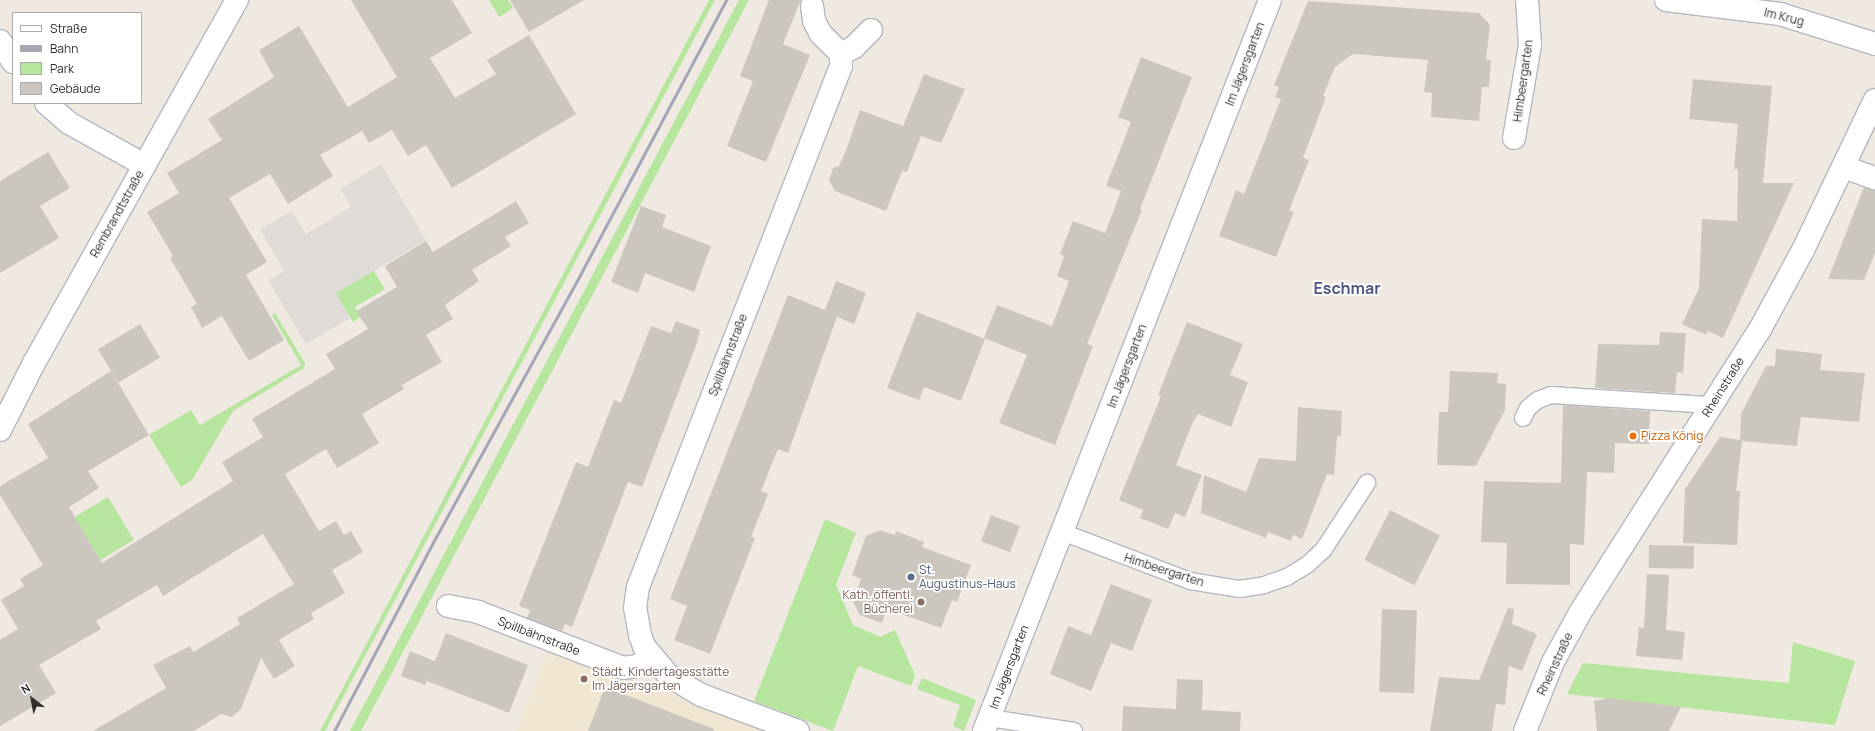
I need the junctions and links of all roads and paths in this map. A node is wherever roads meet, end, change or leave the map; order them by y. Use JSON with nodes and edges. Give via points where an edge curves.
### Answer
{"nodes":[{"id":1,"x":237,"y":0,"type":"edge"},
{"id":2,"x":1270,"y":0,"type":"edge"},
{"id":3,"x":1527,"y":0,"type":"edge"},
{"id":4,"x":1666,"y":0,"type":"edge"},
{"id":5,"x":812,"y":6,"type":"dead end"},
{"id":6,"x":871,"y":30,"type":"dead end"},
{"id":7,"x":0,"y":41,"type":"edge"},
{"id":8,"x":1875,"y":44,"type":"edge"},
{"id":9,"x":841,"y":54,"type":"junction"},
{"id":10,"x":12,"y":60,"type":"edge"},
{"id":11,"x":1875,"y":100,"type":"edge"},
{"id":12,"x":47,"y":104,"type":"edge"},
{"id":13,"x":1514,"y":138,"type":"dead end"},
{"id":14,"x":144,"y":165,"type":"junction"},
{"id":15,"x":1844,"y":167,"type":"junction"},
{"id":16,"x":1875,"y":178,"type":"edge"},
{"id":17,"x":1712,"y":405,"type":"junction"},
{"id":18,"x":1523,"y":418,"type":"dead end"},
{"id":19,"x":0,"y":430,"type":"edge"},
{"id":20,"x":1367,"y":483,"type":"dead end"},
{"id":21,"x":1062,"y":532,"type":"junction"},
{"id":22,"x":448,"y":606,"type":"dead end"},
{"id":23,"x":650,"y":656,"type":"junction"},
{"id":24,"x":987,"y":724,"type":"edge"},
{"id":25,"x":798,"y":731,"type":"edge"},
{"id":26,"x":1074,"y":731,"type":"edge"},
{"id":27,"x":1525,"y":731,"type":"edge"}],
"edges":[{"from":1,"to":14,"type":"street","name":"Rembrandtstraße"},
{"from":2,"to":21,"type":"street","name":"Im Jägersgarten"},
{"from":3,"to":13,"type":"street","name":"Himbeergarten","via":[[1530,45]]},
{"from":4,"to":8,"type":"street","name":"Im Krug","via":[[1780,14]]},
{"from":5,"to":9,"type":"street","via":[[814,22],[821,34]]},
{"from":6,"to":9,"type":"street","via":[[854,47]]},
{"from":7,"to":10,"type":"street"},
{"from":9,"to":23,"type":"street","name":"Spillbähnstraße","via":[[841,66],[638,587],[635,608],[637,624]]},
{"from":11,"to":15,"type":"street","name":"Rheinstraße"},
{"from":12,"to":14,"type":"street","via":[[69,123]]},
{"from":14,"to":19,"type":"street","name":"Rembrandtstraße","via":[[34,363]]},
{"from":15,"to":16,"type":"street"},
{"from":15,"to":17,"type":"street","name":"Rheinstraße","via":[[1759,331]]},
{"from":17,"to":18,"type":"lane","via":[[1551,395],[1538,400],[1528,408]]},
{"from":17,"to":27,"type":"street","name":"Rheinstraße","via":[[1565,639]]},
{"from":20,"to":21,"type":"lane","name":"Himbeergarten","via":[[1324,549],[1307,565],[1287,577],[1240,589],[1190,581]]},
{"from":21,"to":24,"type":"street","name":"Im Jägersgarten"},
{"from":22,"to":23,"type":"street","name":"Spillbähnstraße","via":[[478,612],[623,668],[638,666]]},
{"from":23,"to":25,"type":"street","name":"Spillbähnstraße","via":[[669,676],[683,686]]},
{"from":24,"to":26,"type":"lane"}]}
